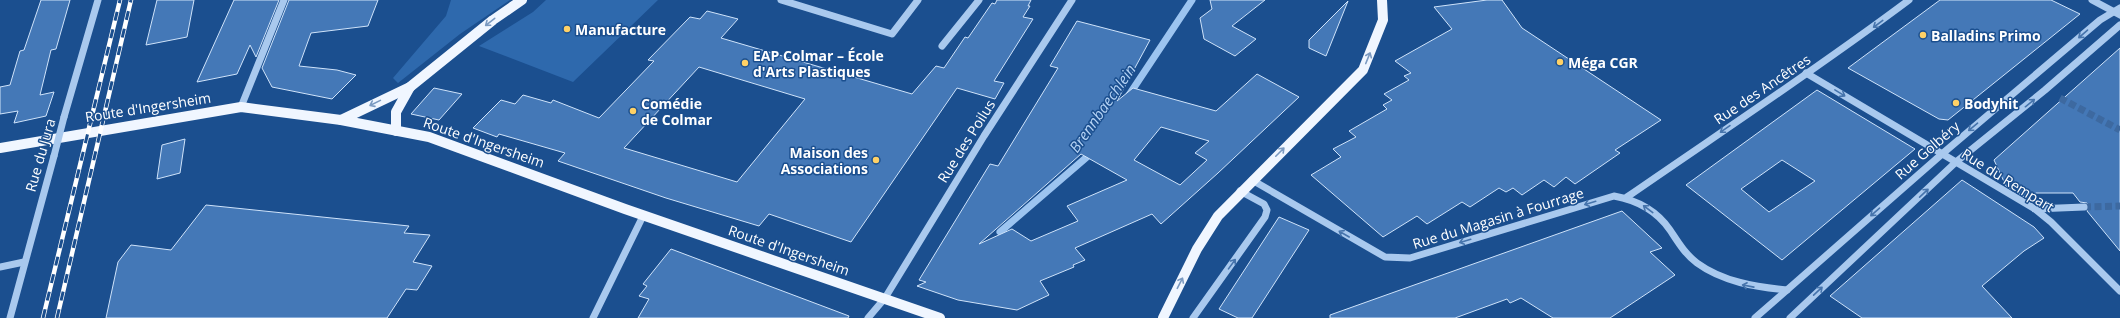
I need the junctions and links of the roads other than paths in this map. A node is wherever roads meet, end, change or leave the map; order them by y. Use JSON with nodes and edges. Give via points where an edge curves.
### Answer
{"nodes":[{"id":1,"x":98,"y":0,"type":"edge"},
{"id":2,"x":284,"y":0,"type":"edge"},
{"id":3,"x":522,"y":0,"type":"edge"},
{"id":4,"x":781,"y":0,"type":"edge"},
{"id":5,"x":918,"y":0,"type":"edge"},
{"id":6,"x":979,"y":0,"type":"edge"},
{"id":7,"x":1072,"y":0,"type":"edge"},
{"id":8,"x":1382,"y":0,"type":"edge"},
{"id":9,"x":1909,"y":0,"type":"edge"},
{"id":10,"x":2092,"y":0,"type":"edge"},
{"id":11,"x":2117,"y":9,"type":"edge"},
{"id":12,"x":2120,"y":15,"type":"edge"},
{"id":13,"x":2120,"y":25,"type":"edge"},
{"id":14,"x":942,"y":46,"type":"dead end"},
{"id":15,"x":1806,"y":73,"type":"junction"},
{"id":16,"x":410,"y":86,"type":"junction"},
{"id":17,"x":241,"y":107,"type":"junction"},
{"id":18,"x":340,"y":120,"type":"junction"},
{"id":19,"x":396,"y":131,"type":"junction"},
{"id":20,"x":0,"y":148,"type":"edge"},
{"id":21,"x":1942,"y":154,"type":"junction"},
{"id":22,"x":1956,"y":162,"type":"junction"},
{"id":23,"x":1252,"y":180,"type":"junction"},
{"id":24,"x":1240,"y":191,"type":"junction"},
{"id":25,"x":1627,"y":197,"type":"junction"},
{"id":26,"x":2084,"y":207,"type":"tunnel mouth"},
{"id":27,"x":2035,"y":209,"type":"junction"},
{"id":28,"x":643,"y":216,"type":"junction"},
{"id":29,"x":24,"y":262,"type":"junction"},
{"id":30,"x":0,"y":268,"type":"edge"},
{"id":31,"x":1787,"y":290,"type":"junction"},
{"id":32,"x":2120,"y":291,"type":"edge"},
{"id":33,"x":885,"y":298,"type":"junction"},
{"id":34,"x":10,"y":318,"type":"edge"},
{"id":35,"x":592,"y":318,"type":"edge"},
{"id":36,"x":868,"y":318,"type":"edge"},
{"id":37,"x":940,"y":318,"type":"edge"},
{"id":38,"x":1163,"y":318,"type":"edge"},
{"id":39,"x":1193,"y":318,"type":"edge"},
{"id":40,"x":1755,"y":318,"type":"edge"},
{"id":41,"x":1790,"y":318,"type":"edge"}],
"edges":[{"from":1,"to":29,"type":"street","name":"Rue du Jura","bridge":true},
{"from":2,"to":17,"type":"street"},
{"from":3,"to":16,"type":"main road","one_way":true},
{"from":4,"to":5,"type":"street","via":[[892,34]]},
{"from":6,"to":14,"type":"street"},
{"from":7,"to":33,"type":"street","name":"Rue des Poilus","via":[[984,136]]},
{"from":23,"to":8,"type":"main road","one_way":true,"via":[[1363,70],[1383,20]]},
{"from":9,"to":15,"type":"street","name":"Rue des Ancêtres","one_way":true,"via":[[1841,51]]},
{"from":10,"to":11,"type":"street"},
{"from":11,"to":12,"type":"street"},
{"from":11,"to":21,"type":"street","name":"Rue Golbéry","one_way":true,"via":[[2100,20]]},
{"from":22,"to":13,"type":"street","name":"Rue Golbéry","one_way":true},
{"from":15,"to":21,"type":"street","name":"Rue du Rempart","one_way":true},
{"from":15,"to":25,"type":"street","name":"Rue des Ancêtres","one_way":true},
{"from":16,"to":18,"type":"main road","one_way":true},
{"from":16,"to":19,"type":"main road","via":[[396,112]]},
{"from":17,"to":18,"type":"main road","name":"Route d'Ingersheim"},
{"from":17,"to":20,"type":"main road","name":"Route d'Ingersheim"},
{"from":18,"to":19,"type":"main road","name":"Route d'Ingersheim"},
{"from":19,"to":28,"type":"main road","name":"Route d'Ingersheim","via":[[429,137]]},
{"from":21,"to":22,"type":"street","name":"Rue du Rempart"},
{"from":21,"to":31,"type":"street","name":"Rue Golbéry","one_way":true},
{"from":22,"to":27,"type":"street","name":"Rue du Rempart"},
{"from":41,"to":22,"type":"street","name":"Rue Golbéry","one_way":true},
{"from":23,"to":24,"type":"main road"},
{"from":25,"to":23,"type":"street","name":"Rue du Magasin à Fourrage","one_way":true,"via":[[1614,196],[1410,258],[1397,258],[1385,257]]},
{"from":38,"to":24,"type":"main road","one_way":true,"via":[[1197,249],[1218,216]]},
{"from":39,"to":24,"type":"street","one_way":true,"via":[[1265,217],[1267,210],[1264,204]]},
{"from":31,"to":25,"type":"street","one_way":true,"via":[[1746,285],[1713,273],[1686,253],[1669,228],[1648,208]]},
{"from":26,"to":27,"type":"street"},
{"from":27,"to":32,"type":"street","name":"Rue du Rempart"},
{"from":28,"to":33,"type":"main road","name":"Route d'Ingersheim"},
{"from":28,"to":35,"type":"street"},
{"from":29,"to":30,"type":"street"},
{"from":29,"to":34,"type":"street","name":"Rue du Jura"},
{"from":31,"to":40,"type":"street","name":"Rue Golbéry"},
{"from":33,"to":36,"type":"street","name":"Rue des Poilus"},
{"from":33,"to":37,"type":"main road","name":"Route d'Ingersheim"}]}
